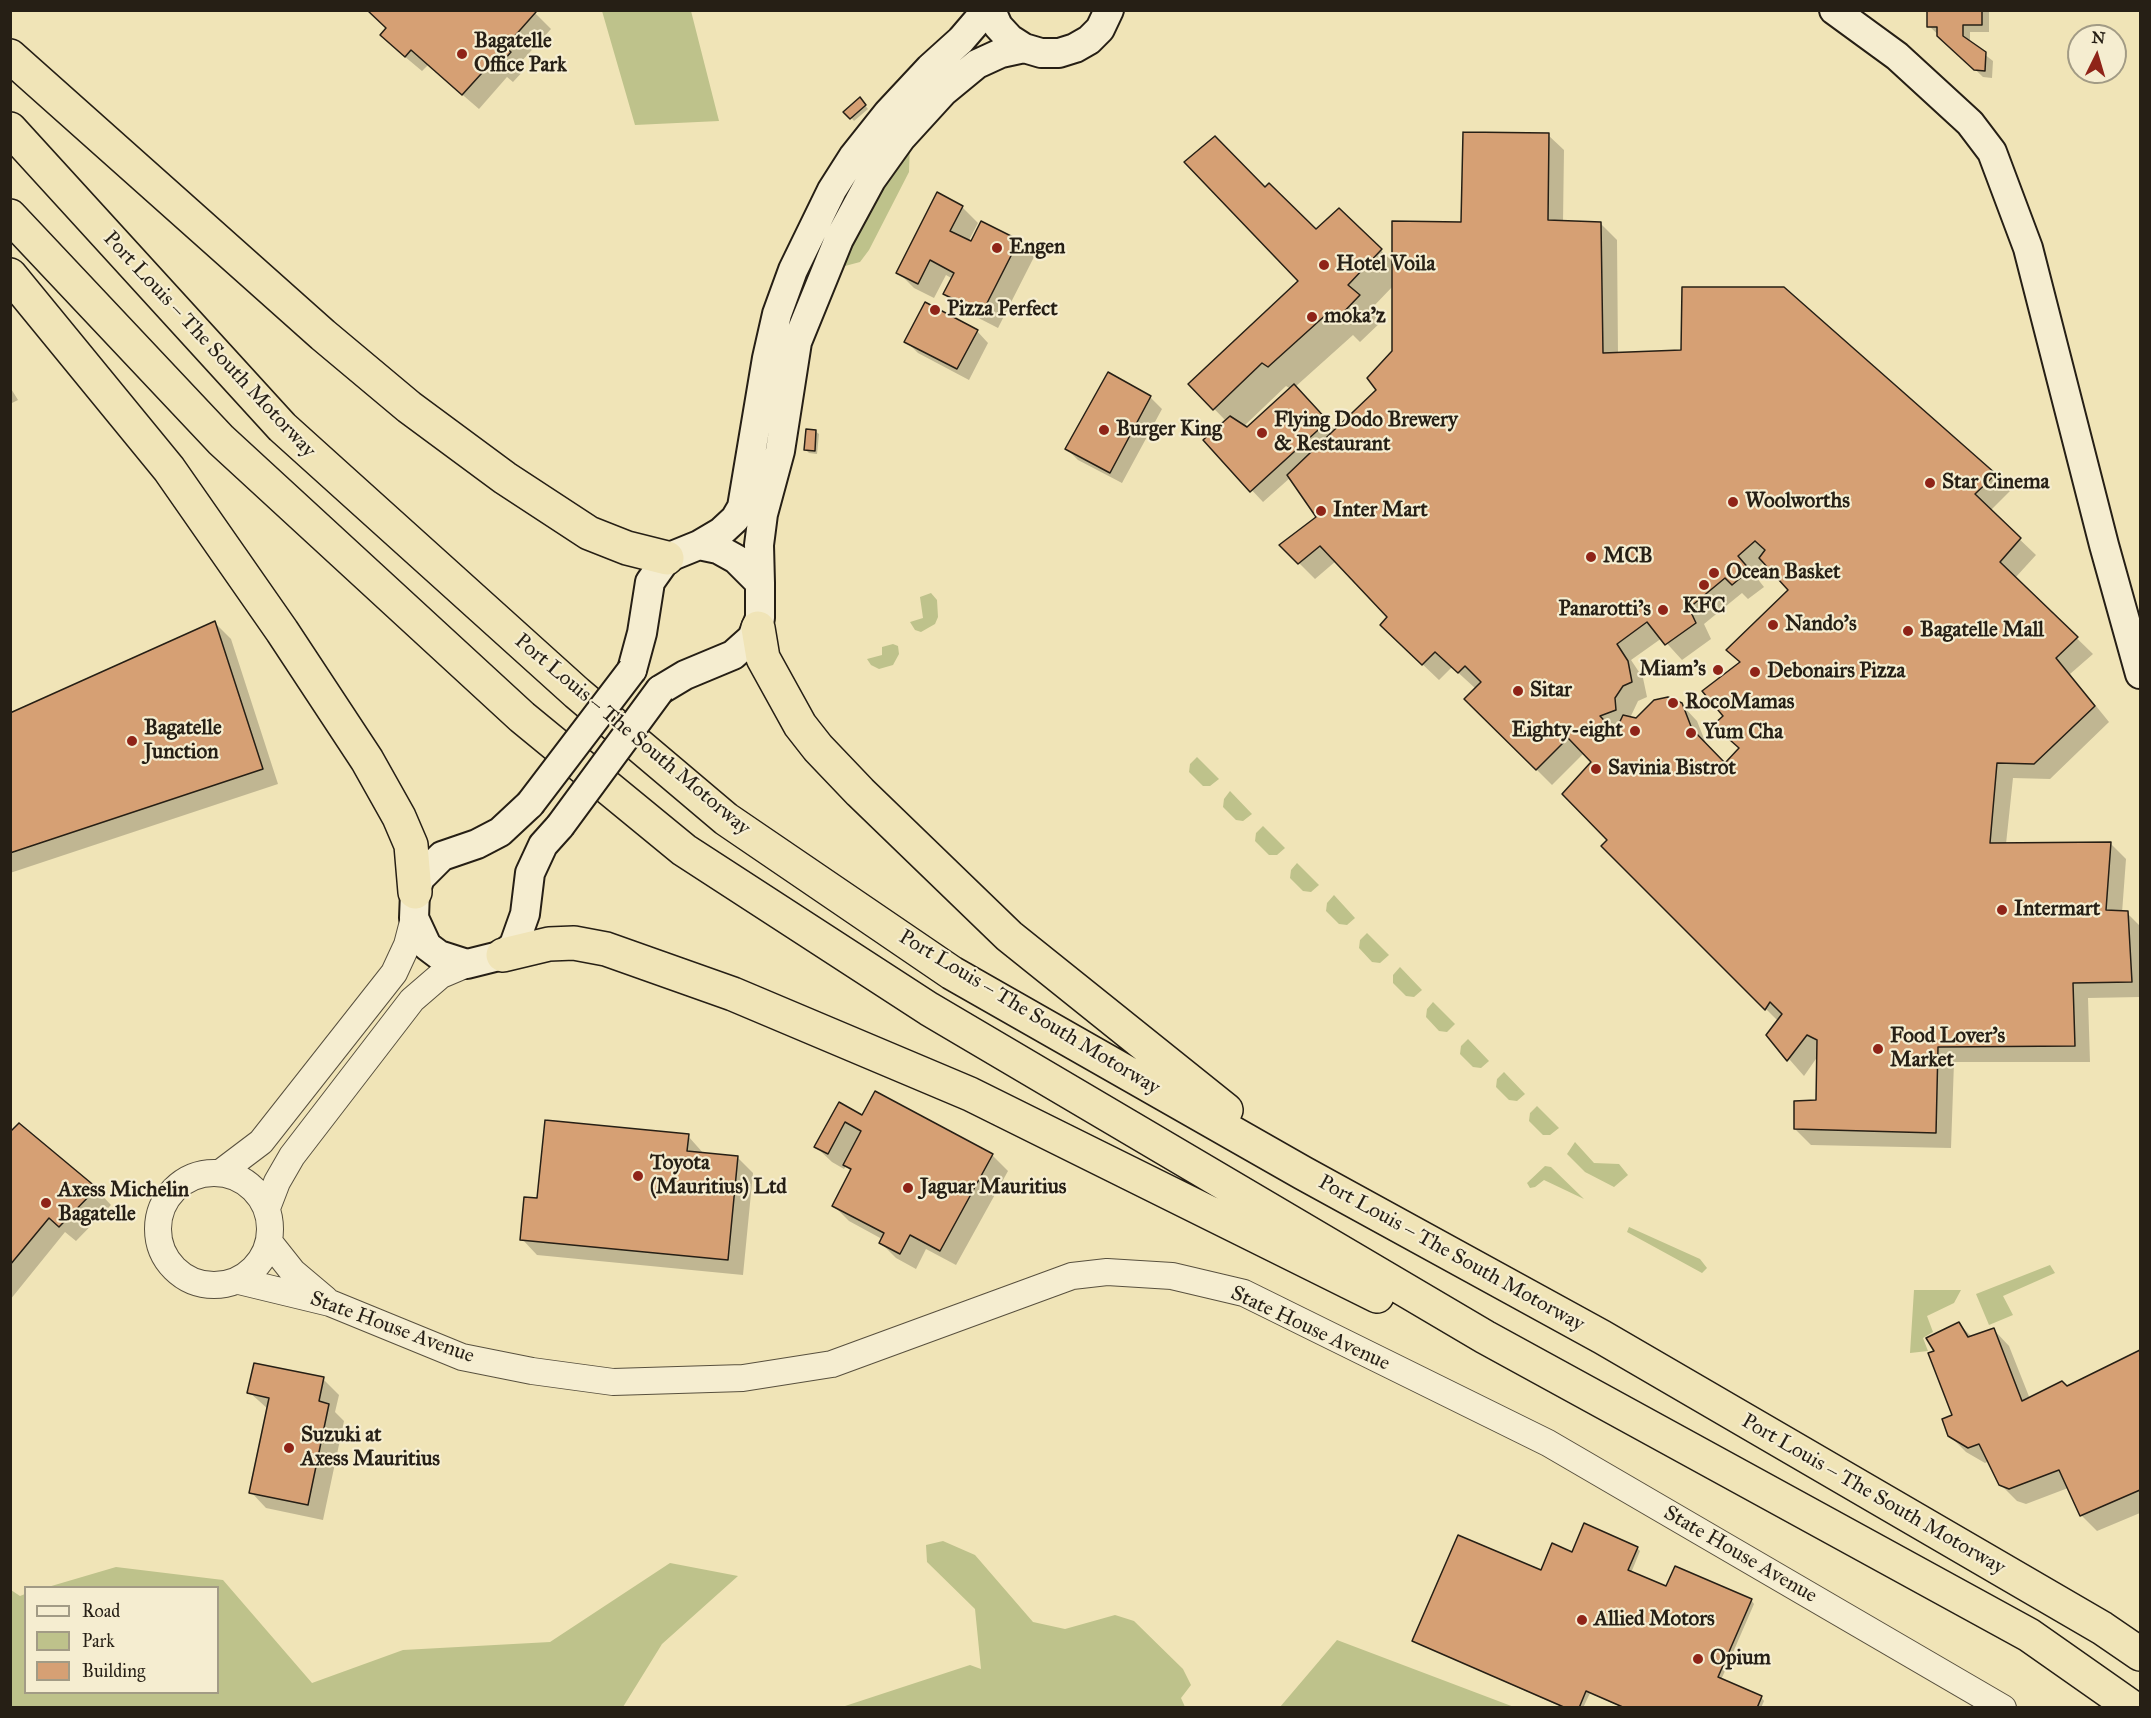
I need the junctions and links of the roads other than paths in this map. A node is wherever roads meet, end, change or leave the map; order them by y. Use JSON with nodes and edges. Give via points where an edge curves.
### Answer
{"nodes":[{"id":1,"x":982,"y":10,"type":"edge"},
{"id":2,"x":991,"y":10,"type":"edge"},
{"id":3,"x":1109,"y":10,"type":"edge"},
{"id":4,"x":1834,"y":10,"type":"edge"},
{"id":5,"x":1024,"y":48,"type":"junction"},
{"id":6,"x":10,"y":56,"type":"edge"},
{"id":7,"x":10,"y":129,"type":"edge"},
{"id":8,"x":10,"y":216,"type":"edge"},
{"id":9,"x":10,"y":275,"type":"edge"},
{"id":10,"x":699,"y":545,"type":"junction"},
{"id":11,"x":667,"y":558,"type":"junction"},
{"id":12,"x":760,"y":583,"type":"junction"},
{"id":13,"x":758,"y":628,"type":"junction"},
{"id":14,"x":2140,"y":674,"type":"edge"},
{"id":15,"x":415,"y":905,"type":"junction"},
{"id":16,"x":503,"y":955,"type":"junction"},
{"id":17,"x":467,"y":964,"type":"junction"},
{"id":18,"x":220,"y":1173,"type":"junction"},
{"id":19,"x":1304,"y":1173,"type":"junction"},
{"id":20,"x":267,"y":1208,"type":"junction"},
{"id":21,"x":270,"y":1243,"type":"junction"},
{"id":22,"x":239,"y":1281,"type":"junction"},
{"id":23,"x":330,"y":1303,"type":"junction"},
{"id":24,"x":1485,"y":1337,"type":"junction"},
{"id":25,"x":2140,"y":1654,"type":"edge"},
{"id":26,"x":2003,"y":1707,"type":"edge"},
{"id":27,"x":2133,"y":1707,"type":"edge"}],
"edges":[{"from":1,"to":10,"type":"main road","via":[[961,40],[888,113],[832,190],[793,270],[777,314],[742,507],[735,519]]},
{"from":2,"to":5,"type":"main road","via":[[998,26]]},
{"from":3,"to":5,"type":"main road","via":[[1100,29],[1075,48],[1059,53]]},
{"from":4,"to":14,"type":"main road","via":[[1898,56],[1970,123],[1992,152],[2028,248]]},
{"from":5,"to":12,"type":"main road","via":[[1000,53],[977,64],[943,92],[871,180],[839,238],[797,342],[780,451],[763,514]]},
{"from":6,"to":11,"type":"highway","via":[[409,407],[505,478],[589,533]]},
{"from":7,"to":19,"type":"highway","name":"Port Louis – The South Motorway","via":[[282,427],[577,693],[726,819],[952,973]]},
{"from":8,"to":24,"type":"highway","name":"Port Louis – The South Motorway","via":[[221,440],[522,717],[684,850],[929,1009]]},
{"from":9,"to":15,"type":"highway","via":[[169,469],[367,760],[411,845]]},
{"from":10,"to":11,"type":"main road"},
{"from":10,"to":12,"type":"main road","via":[[736,559]]},
{"from":11,"to":15,"type":"main road","bridge":true,"via":[[650,582],[632,670],[530,804],[500,832],[442,856],[420,878]]},
{"from":12,"to":13,"type":"main road"},
{"from":13,"to":16,"type":"main road","bridge":true,"via":[[746,646],[733,655],[660,690],[543,845],[530,873],[520,930],[514,945]]},
{"from":13,"to":19,"type":"highway","via":[[763,658],[800,725],[860,792],[1009,936]]},
{"from":15,"to":17,"type":"main road","via":[[428,946],[439,955]]},
{"from":15,"to":18,"type":"street","via":[[407,945],[394,973],[261,1142]]},
{"from":16,"to":17,"type":"main road"},
{"from":16,"to":24,"type":"highway","via":[[549,944],[574,943],[606,949],[733,994],[970,1094],[1389,1302]]},
{"from":17,"to":20,"type":"street","via":[[441,975],[412,1000],[292,1156]]},
{"from":18,"to":20,"type":"street","via":[[248,1184]]},
{"from":18,"to":22,"type":"street","via":[[198,1175],[182,1182],[170,1194],[157,1225],[159,1248],[178,1274],[194,1281]]},
{"from":19,"to":25,"type":"highway","name":"Port Louis – The South Motorway","via":[[1602,1337],[2102,1628]]},
{"from":20,"to":21,"type":"street"},
{"from":21,"to":22,"type":"street","via":[[263,1259]]},
{"from":21,"to":23,"type":"street","via":[[292,1272]]},
{"from":22,"to":23,"type":"street","name":"State House Avenue"},
{"from":23,"to":26,"type":"street","name":"State House Avenue","via":[[462,1357],[613,1382],[664,1382],[743,1378],[831,1364],[1072,1276],[1107,1272],[1162,1275],[1244,1293],[1548,1443]]},
{"from":24,"to":27,"type":"highway","name":"Port Louis – The South Motorway","via":[[2029,1635]]}]}
